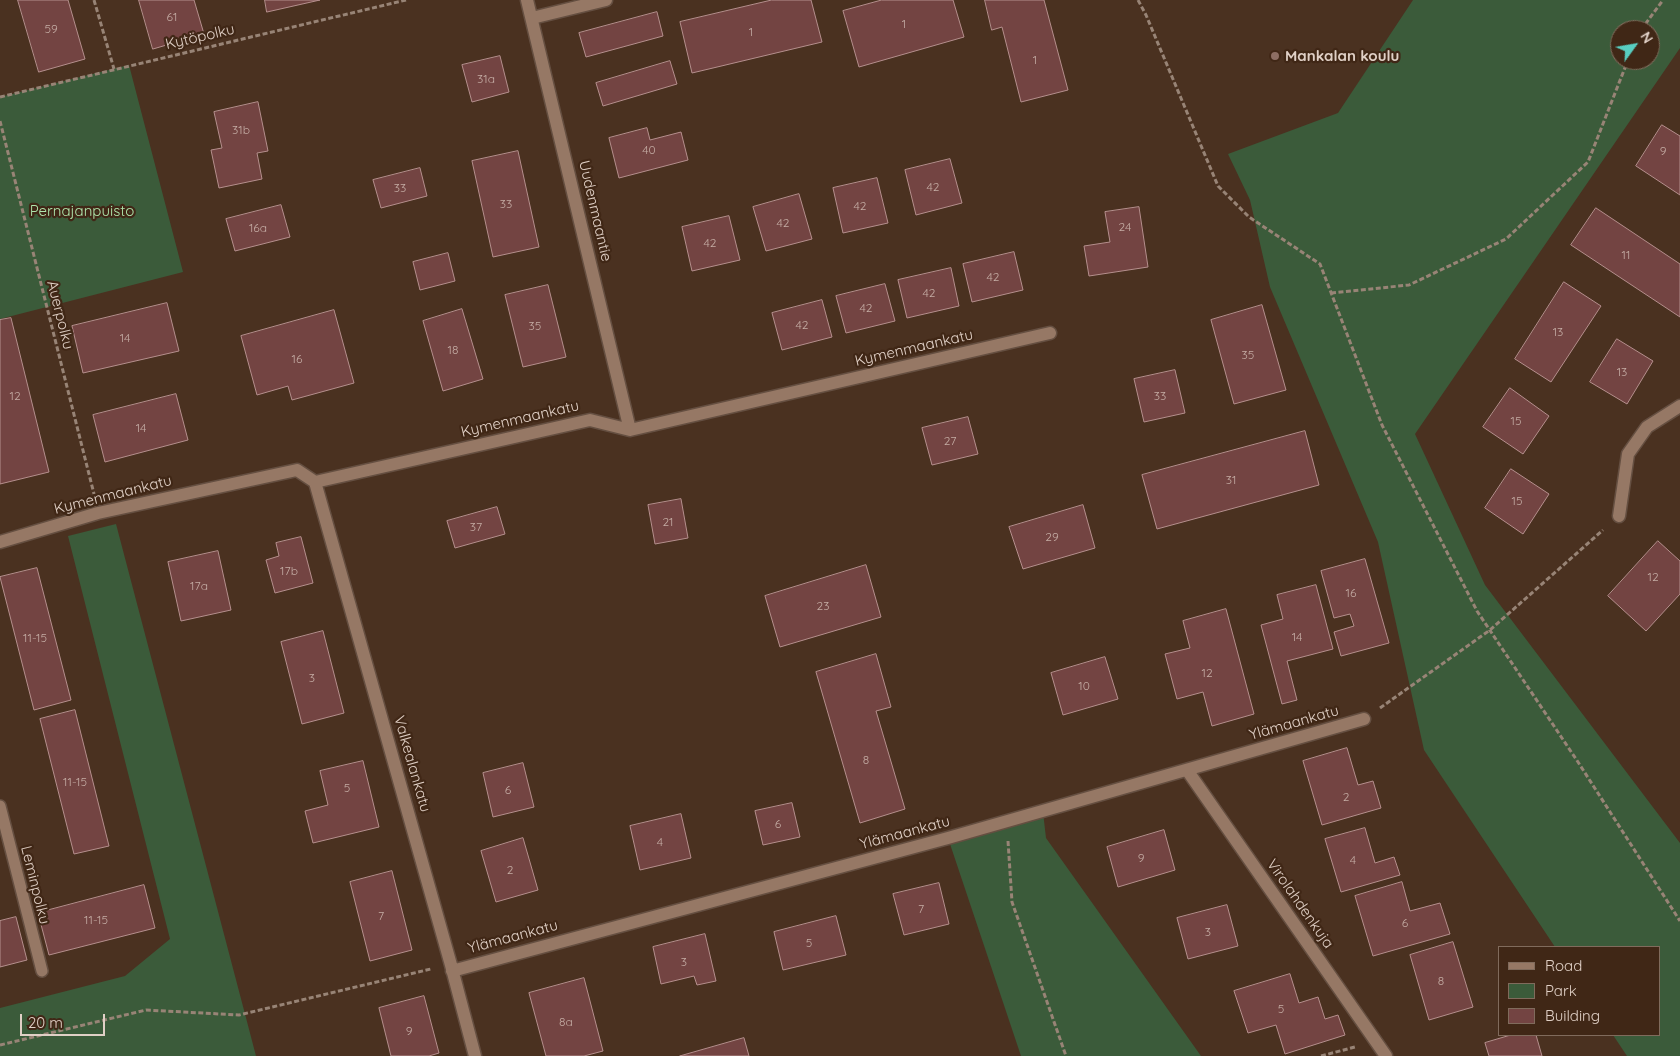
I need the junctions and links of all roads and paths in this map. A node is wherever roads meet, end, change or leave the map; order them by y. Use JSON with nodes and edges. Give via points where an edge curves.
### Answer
{"nodes":[{"id":1,"x":94,"y":0,"type":"edge"},
{"id":2,"x":406,"y":0,"type":"edge"},
{"id":3,"x":528,"y":0,"type":"edge"},
{"id":4,"x":606,"y":0,"type":"edge"},
{"id":5,"x":1138,"y":0,"type":"edge"},
{"id":6,"x":1663,"y":0,"type":"edge"},
{"id":7,"x":532,"y":18,"type":"junction"},
{"id":8,"x":1649,"y":20,"type":"edge"},
{"id":9,"x":114,"y":69,"type":"junction"},
{"id":10,"x":1624,"y":70,"type":"edge"},
{"id":11,"x":0,"y":97,"type":"edge"},
{"id":12,"x":0,"y":121,"type":"edge"},
{"id":13,"x":1332,"y":293,"type":"junction"},
{"id":14,"x":1050,"y":333,"type":"dead end"},
{"id":15,"x":1680,"y":406,"type":"edge"},
{"id":16,"x":630,"y":430,"type":"junction"},
{"id":17,"x":315,"y":482,"type":"junction"},
{"id":18,"x":98,"y":514,"type":"junction"},
{"id":19,"x":1618,"y":516,"type":"joint"},
{"id":20,"x":0,"y":542,"type":"edge"},
{"id":21,"x":1490,"y":630,"type":"junction"},
{"id":22,"x":1364,"y":719,"type":"joint"},
{"id":23,"x":1187,"y":770,"type":"junction"},
{"id":24,"x":0,"y":806,"type":"edge"},
{"id":25,"x":1006,"y":822,"type":"junction"},
{"id":26,"x":1679,"y":918,"type":"edge"},
{"id":27,"x":452,"y":968,"type":"junction"},
{"id":28,"x":42,"y":971,"type":"dead end"},
{"id":29,"x":1376,"y":1041,"type":"junction"},
{"id":30,"x":0,"y":1045,"type":"edge"},
{"id":31,"x":475,"y":1056,"type":"edge"},
{"id":32,"x":1066,"y":1056,"type":"edge"},
{"id":33,"x":1322,"y":1056,"type":"edge"},
{"id":34,"x":1386,"y":1056,"type":"edge"}],
"edges":[{"from":1,"to":9,"type":"path"},
{"from":2,"to":9,"type":"path","name":"Kytöpolku"},
{"from":3,"to":7,"type":"street","name":"Uudenmaantie"},
{"from":4,"to":7,"type":"street"},
{"from":5,"to":13,"type":"path","via":[[1218,186],[1249,217],[1320,264]]},
{"from":6,"to":8,"type":"path"},
{"from":7,"to":16,"type":"street","name":"Uudenmaantie"},
{"from":9,"to":11,"type":"path","name":"Kytöpolku"},
{"from":10,"to":13,"type":"path","via":[[1588,162],[1506,239],[1409,285]]},
{"from":12,"to":18,"type":"path","name":"Auerpolku"},
{"from":13,"to":21,"type":"path","via":[[1382,425],[1477,611]]},
{"from":14,"to":16,"type":"street","name":"Kymenmaankatu"},
{"from":15,"to":19,"type":"street","via":[[1647,427],[1628,454]]},
{"from":16,"to":17,"type":"street","name":"Kymenmaankatu","via":[[590,420]]},
{"from":17,"to":18,"type":"street","name":"Kymenmaankatu","via":[[297,470]]},
{"from":17,"to":27,"type":"street","name":"Valkealankatu"},
{"from":18,"to":20,"type":"street","name":"Kymenmaankatu"},
{"from":19,"to":21,"type":"path"},
{"from":21,"to":22,"type":"path"},
{"from":21,"to":26,"type":"path"},
{"from":22,"to":23,"type":"street","name":"Ylämaankatu"},
{"from":23,"to":25,"type":"street","name":"Ylämaankatu"},
{"from":23,"to":29,"type":"street","name":"Virolahdenkuja"},
{"from":24,"to":28,"type":"lane","name":"Leminpolku"},
{"from":25,"to":27,"type":"street","name":"Ylämaankatu"},
{"from":25,"to":32,"type":"path","via":[[1012,902]]},
{"from":27,"to":30,"type":"path","via":[[239,1015],[146,1010]]},
{"from":27,"to":31,"type":"street","name":"Valkealankatu"},
{"from":29,"to":33,"type":"path"},
{"from":29,"to":34,"type":"street","name":"Virolahdenkuja"}]}
